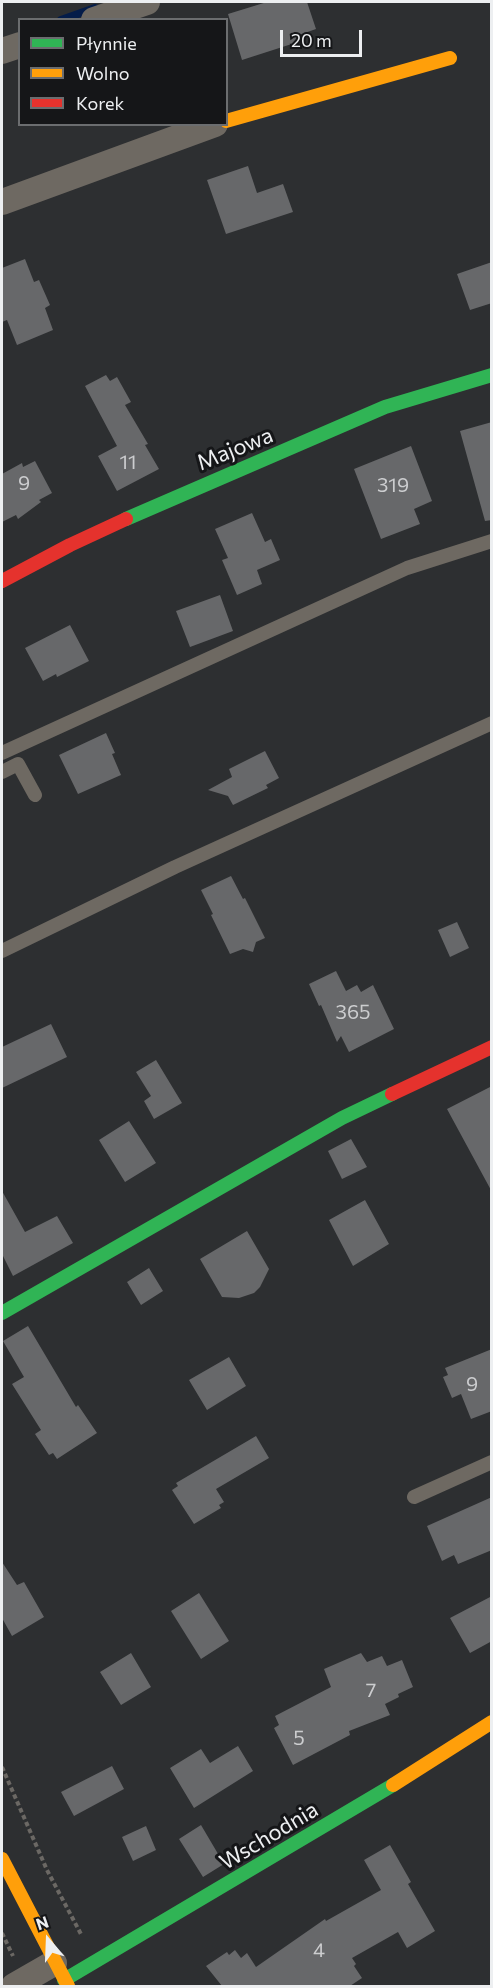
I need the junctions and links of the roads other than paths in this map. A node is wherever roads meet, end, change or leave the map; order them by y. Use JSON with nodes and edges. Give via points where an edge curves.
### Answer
{"nodes":[{"id":1,"x":147,"y":2,"type":"edge"},
{"id":2,"x":100,"y":18,"type":"edge"},
{"id":3,"x":18,"y":46,"type":"edge"},
{"id":4,"x":2,"y":51,"type":"edge"},
{"id":5,"x":450,"y":58,"type":"dead end"},
{"id":6,"x":228,"y":120,"type":"edge"},
{"id":7,"x":210,"y":126,"type":"edge"},
{"id":8,"x":2,"y":202,"type":"edge"},
{"id":9,"x":492,"y":375,"type":"edge"},
{"id":10,"x":492,"y":541,"type":"edge"},
{"id":11,"x":2,"y":580,"type":"edge"},
{"id":12,"x":492,"y":723,"type":"edge"},
{"id":13,"x":2,"y":753,"type":"edge"},
{"id":14,"x":2,"y":772,"type":"edge"},
{"id":15,"x":35,"y":795,"type":"dead end"},
{"id":16,"x":2,"y":951,"type":"edge"},
{"id":17,"x":492,"y":1047,"type":"edge"},
{"id":18,"x":2,"y":1313,"type":"edge"},
{"id":19,"x":492,"y":1462,"type":"edge"},
{"id":20,"x":414,"y":1497,"type":"dead end"},
{"id":21,"x":492,"y":1722,"type":"edge"},
{"id":22,"x":2,"y":1859,"type":"edge"},
{"id":23,"x":62,"y":1976,"type":"edge"},
{"id":24,"x":14,"y":1986,"type":"edge"}],
"edges":[{"from":1,"to":2,"type":"street"},
{"from":3,"to":4,"type":"street"},
{"from":5,"to":6,"type":"street"},
{"from":7,"to":8,"type":"street"},
{"from":9,"to":11,"type":"street","name":"Majowa","via":[[385,407],[184,492]]},
{"from":10,"to":13,"type":"lane","via":[[407,568]]},
{"from":12,"to":16,"type":"lane","via":[[175,867]]},
{"from":14,"to":15,"type":"lane","via":[[18,764]]},
{"from":17,"to":18,"type":"street","via":[[342,1118]]},
{"from":19,"to":20,"type":"lane"},
{"from":21,"to":23,"type":"street","name":"Wschodnia","via":[[375,1797],[95,1963]]},
{"from":22,"to":23,"type":"street"},
{"from":23,"to":24,"type":"street"}]}
